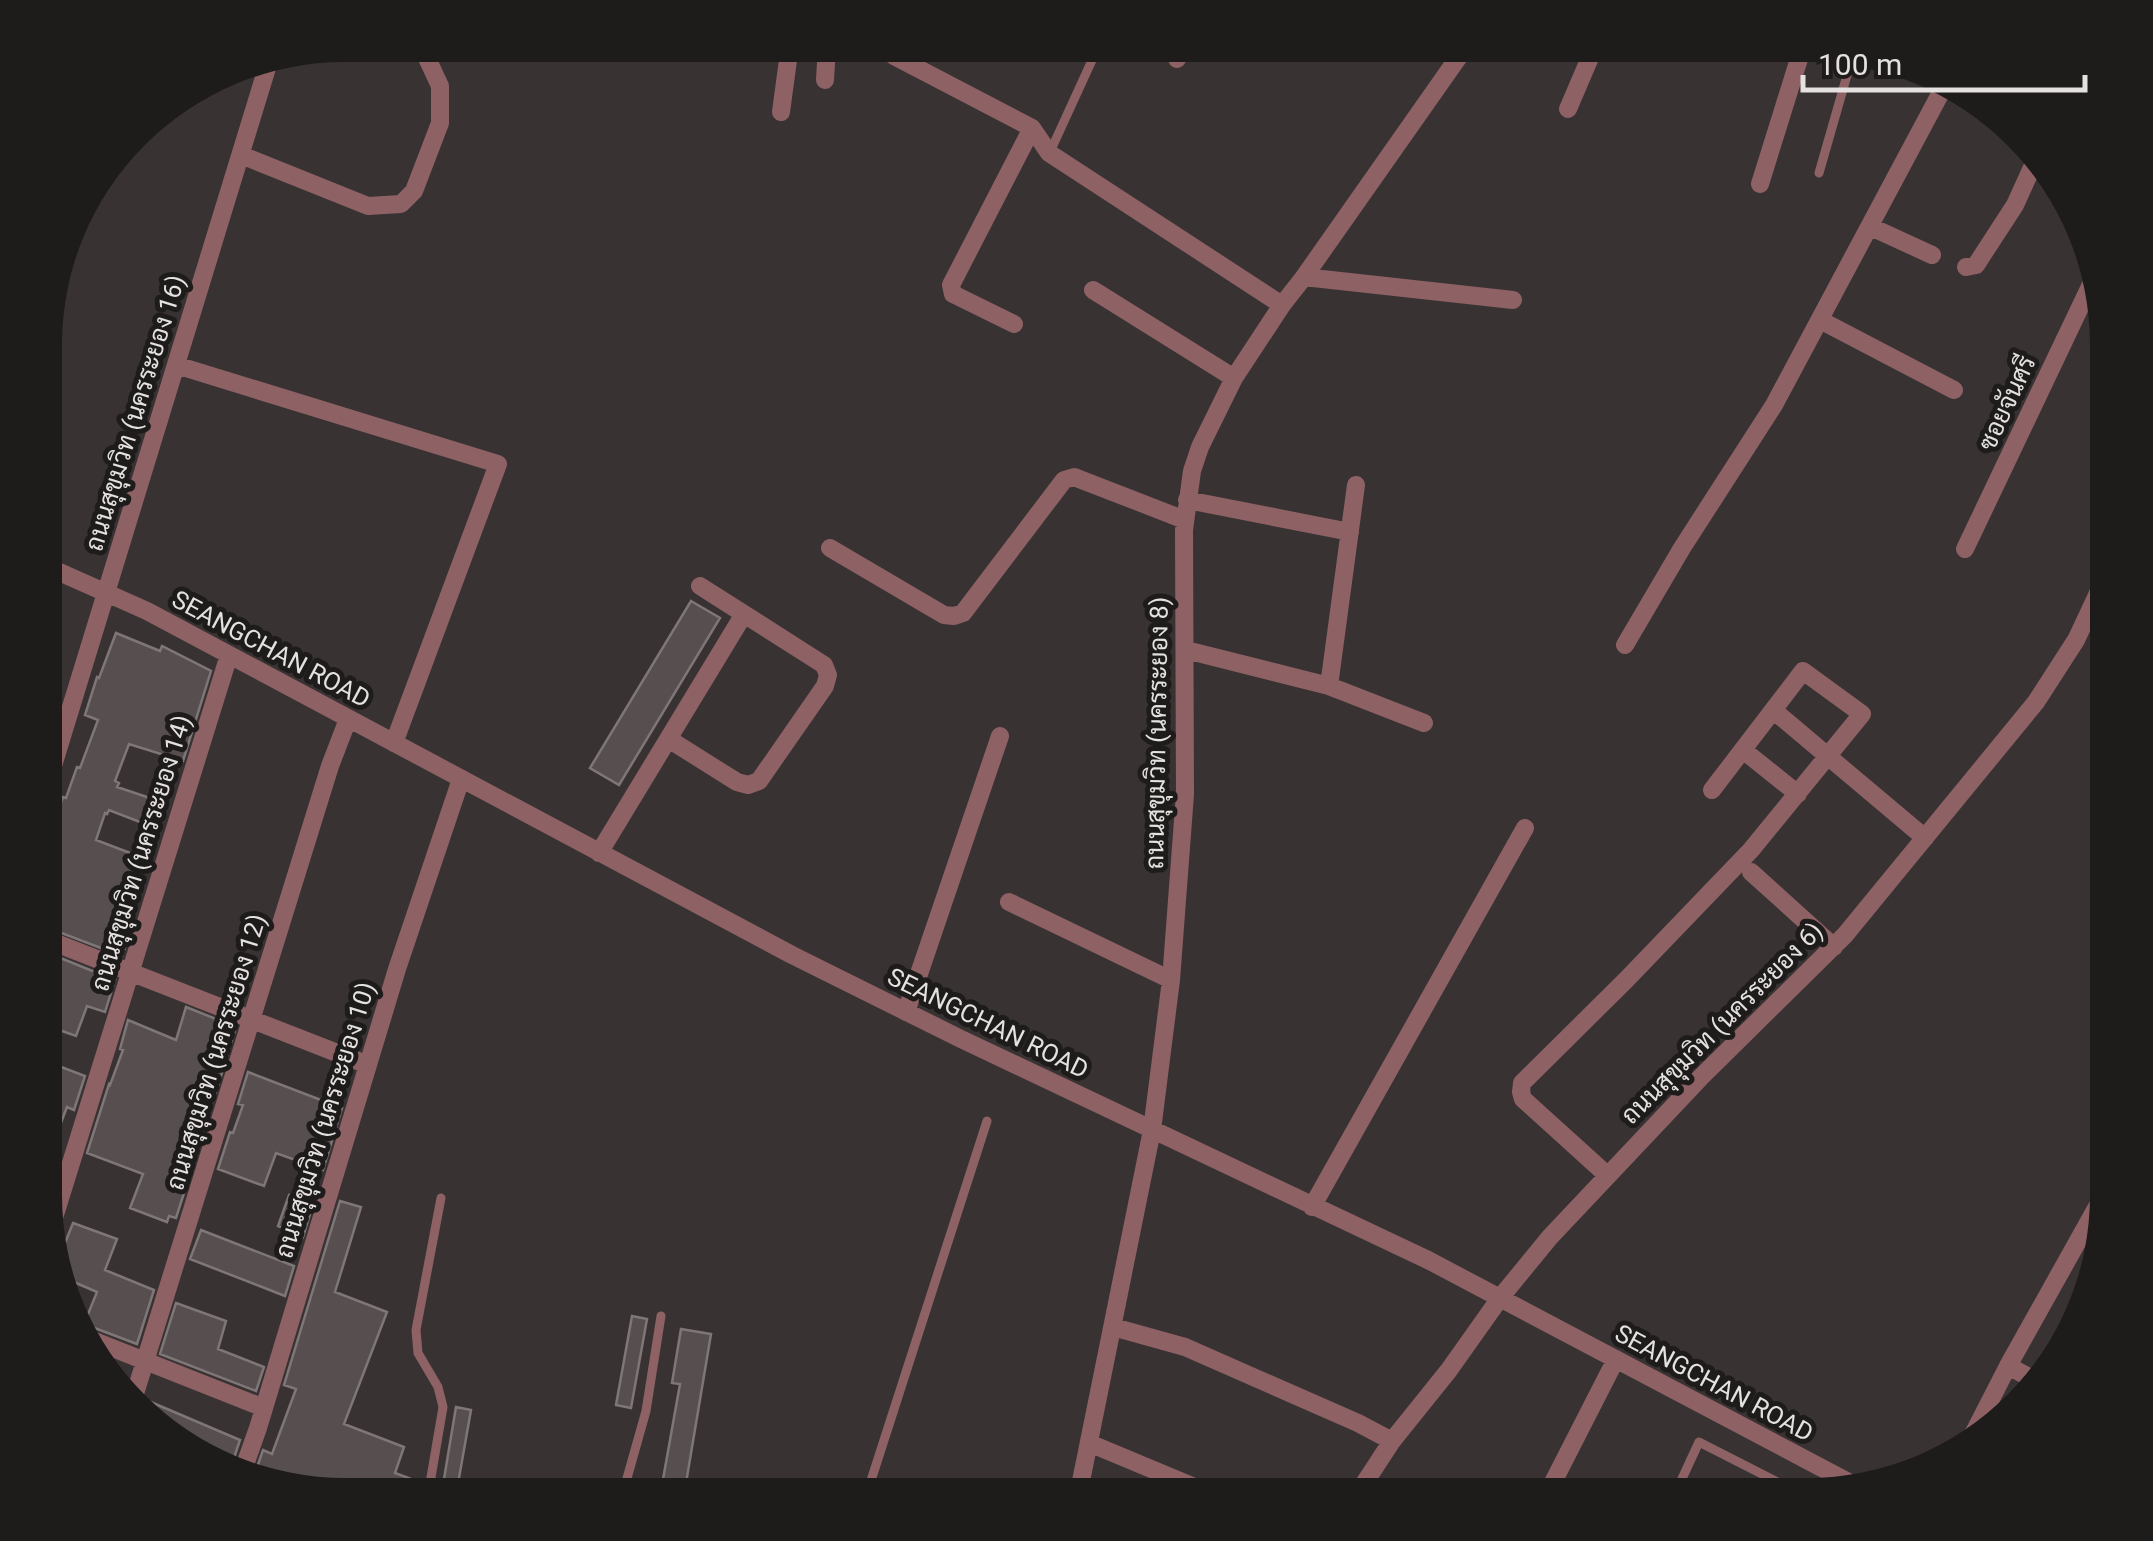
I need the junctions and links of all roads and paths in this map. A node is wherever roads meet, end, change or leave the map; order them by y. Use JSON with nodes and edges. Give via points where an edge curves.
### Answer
{"nodes":[{"id":1,"x":429,"y":63,"type":"edge"},
{"id":2,"x":788,"y":63,"type":"edge"},
{"id":3,"x":826,"y":63,"type":"edge"},
{"id":4,"x":907,"y":63,"type":"edge"},
{"id":5,"x":1091,"y":63,"type":"edge"},
{"id":6,"x":1455,"y":63,"type":"edge"},
{"id":7,"x":1588,"y":63,"type":"edge"},
{"id":8,"x":1797,"y":63,"type":"edge"},
{"id":9,"x":1850,"y":66,"type":"edge"},
{"id":10,"x":265,"y":75,"type":"edge"},
{"id":11,"x":825,"y":80,"type":"dead end"},
{"id":12,"x":1940,"y":95,"type":"edge"},
{"id":13,"x":1568,"y":109,"type":"dead end"},
{"id":14,"x":781,"y":112,"type":"dead end"},
{"id":15,"x":1032,"y":128,"type":"junction"},
{"id":16,"x":1050,"y":153,"type":"junction"},
{"id":17,"x":240,"y":155,"type":"junction"},
{"id":18,"x":2030,"y":171,"type":"edge"},
{"id":19,"x":1820,"y":173,"type":"dead end"},
{"id":20,"x":1760,"y":184,"type":"dead end"},
{"id":21,"x":1871,"y":227,"type":"junction"},
{"id":22,"x":1932,"y":255,"type":"dead end"},
{"id":23,"x":1966,"y":267,"type":"dead end"},
{"id":24,"x":1304,"y":277,"type":"junction"},
{"id":25,"x":1094,"y":290,"type":"dead end"},
{"id":26,"x":2086,"y":296,"type":"edge"},
{"id":27,"x":1513,"y":300,"type":"dead end"},
{"id":28,"x":1282,"y":306,"type":"junction"},
{"id":29,"x":1820,"y":320,"type":"junction"},
{"id":30,"x":1014,"y":324,"type":"dead end"},
{"id":31,"x":176,"y":365,"type":"junction"},
{"id":32,"x":1234,"y":378,"type":"junction"},
{"id":33,"x":1954,"y":390,"type":"dead end"},
{"id":34,"x":1356,"y":486,"type":"dead end"},
{"id":35,"x":1187,"y":500,"type":"junction"},
{"id":36,"x":1185,"y":520,"type":"junction"},
{"id":37,"x":1350,"y":532,"type":"junction"},
{"id":38,"x":830,"y":548,"type":"dead end"},
{"id":39,"x":1965,"y":549,"type":"dead end"},
{"id":40,"x":62,"y":574,"type":"edge"},
{"id":41,"x":700,"y":586,"type":"dead end"},
{"id":42,"x":105,"y":594,"type":"junction"},
{"id":43,"x":2090,"y":611,"type":"edge"},
{"id":44,"x":744,"y":614,"type":"junction"},
{"id":45,"x":1625,"y":645,"type":"dead end"},
{"id":46,"x":1186,"y":650,"type":"junction"},
{"id":47,"x":229,"y":656,"type":"junction"},
{"id":48,"x":1329,"y":686,"type":"junction"},
{"id":49,"x":1773,"y":710,"type":"junction"},
{"id":50,"x":348,"y":718,"type":"junction"},
{"id":51,"x":1424,"y":723,"type":"dead end"},
{"id":52,"x":62,"y":728,"type":"edge"},
{"id":53,"x":1000,"y":736,"type":"dead end"},
{"id":54,"x":670,"y":740,"type":"junction"},
{"id":55,"x":394,"y":744,"type":"junction"},
{"id":56,"x":1742,"y":750,"type":"junction"},
{"id":57,"x":1828,"y":755,"type":"junction"},
{"id":58,"x":460,"y":780,"type":"junction"},
{"id":59,"x":1712,"y":790,"type":"dead end"},
{"id":60,"x":1798,"y":794,"type":"junction"},
{"id":61,"x":1525,"y":828,"type":"dead end"},
{"id":62,"x":1925,"y":838,"type":"junction"},
{"id":63,"x":600,"y":853,"type":"junction"},
{"id":64,"x":1751,"y":872,"type":"dead end"},
{"id":65,"x":1009,"y":902,"type":"dead end"},
{"id":66,"x":63,"y":945,"type":"edge"},
{"id":67,"x":1834,"y":946,"type":"junction"},
{"id":68,"x":131,"y":971,"type":"junction"},
{"id":69,"x":1171,"y":980,"type":"junction"},
{"id":70,"x":906,"y":1012,"type":"junction"},
{"id":71,"x":252,"y":1020,"type":"junction"},
{"id":72,"x":368,"y":1065,"type":"junction"},
{"id":73,"x":987,"y":1121,"type":"dead end"},
{"id":74,"x":1152,"y":1130,"type":"junction"},
{"id":75,"x":1607,"y":1175,"type":"junction"},
{"id":76,"x":63,"y":1189,"type":"edge"},
{"id":77,"x":440,"y":1198,"type":"dead end"},
{"id":78,"x":1312,"y":1207,"type":"junction"},
{"id":79,"x":2089,"y":1222,"type":"edge"},
{"id":80,"x":1500,"y":1298,"type":"junction"},
{"id":81,"x":661,"y":1316,"type":"dead end"},
{"id":82,"x":1113,"y":1326,"type":"junction"},
{"id":83,"x":106,"y":1346,"type":"edge"},
{"id":84,"x":1616,"y":1359,"type":"junction"},
{"id":85,"x":145,"y":1362,"type":"junction"},
{"id":86,"x":2008,"y":1366,"type":"junction"},
{"id":87,"x":2026,"y":1375,"type":"edge"},
{"id":88,"x":137,"y":1386,"type":"edge"},
{"id":89,"x":264,"y":1408,"type":"junction"},
{"id":90,"x":1980,"y":1420,"type":"edge"},
{"id":91,"x":1392,"y":1441,"type":"junction"},
{"id":92,"x":1089,"y":1443,"type":"junction"},
{"id":93,"x":247,"y":1460,"type":"edge"},
{"id":94,"x":1838,"y":1476,"type":"edge"},
{"id":95,"x":431,"y":1478,"type":"edge"},
{"id":96,"x":627,"y":1478,"type":"edge"},
{"id":97,"x":872,"y":1478,"type":"edge"},
{"id":98,"x":1082,"y":1478,"type":"edge"},
{"id":99,"x":1173,"y":1478,"type":"edge"},
{"id":100,"x":1368,"y":1478,"type":"edge"},
{"id":101,"x":1555,"y":1478,"type":"edge"},
{"id":102,"x":1682,"y":1478,"type":"edge"},
{"id":103,"x":1769,"y":1478,"type":"edge"}],
"edges":[{"from":1,"to":17,"type":"street","via":[[440,86],[440,123],[414,191],[401,204],[368,206]]},
{"from":2,"to":14,"type":"street"},
{"from":3,"to":11,"type":"street"},
{"from":4,"to":15,"type":"street"},
{"from":5,"to":16,"type":"lane"},
{"from":6,"to":24,"type":"street","name":"ถนนสุขุมวิท (นครระยอง 8)"},
{"from":7,"to":13,"type":"street"},
{"from":8,"to":20,"type":"street"},
{"from":9,"to":19,"type":"lane"},
{"from":10,"to":17,"type":"street","name":"ถนนสุขุมวิท (นครระยอง 16)"},
{"from":12,"to":21,"type":"street"},
{"from":15,"to":16,"type":"street"},
{"from":15,"to":30,"type":"street","via":[[951,285],[953,294]]},
{"from":16,"to":28,"type":"street"},
{"from":17,"to":31,"type":"street","name":"ถนนสุขุมวิท (นครระยอง 16)"},
{"from":18,"to":23,"type":"street","via":[[1976,265]]},
{"from":21,"to":22,"type":"street"},
{"from":21,"to":29,"type":"street"},
{"from":24,"to":27,"type":"street"},
{"from":24,"to":28,"type":"street","name":"ถนนสุขุมวิท (นครระยอง 8)"},
{"from":25,"to":32,"type":"street"},
{"from":26,"to":39,"type":"street","name":"ซอยจันศรี"},
{"from":28,"to":32,"type":"street","name":"ถนนสุขุมวิท (นครระยอง 8)"},
{"from":29,"to":33,"type":"street"},
{"from":29,"to":45,"type":"street"},
{"from":31,"to":42,"type":"street","name":"ถนนสุขุมวิท (นครระยอง 16)"},
{"from":31,"to":55,"type":"street","via":[[498,464]]},
{"from":32,"to":35,"type":"street","name":"ถนนสุขุมวิท (นครระยอง 8)","via":[[1200,447]]},
{"from":34,"to":37,"type":"street"},
{"from":35,"to":36,"type":"street","name":"ถนนสุขุมวิท (นครระยอง 8)"},
{"from":35,"to":37,"type":"street"},
{"from":36,"to":38,"type":"street","via":[[1074,476],[1064,480],[964,613],[954,616]]},
{"from":36,"to":46,"type":"street","name":"ถนนสุขุมวิท (นครระยอง 8)"},
{"from":37,"to":48,"type":"street"},
{"from":40,"to":42,"type":"street","name":"SEANGCHAN ROAD"},
{"from":41,"to":44,"type":"street"},
{"from":42,"to":47,"type":"street","name":"SEANGCHAN ROAD"},
{"from":42,"to":52,"type":"street","name":"ถนนสุขุมวิท (นครระยอง 16)"},
{"from":43,"to":62,"type":"street","name":"ถนนสุขุมวิท (นครระยอง 6)","via":[[2036,702]]},
{"from":44,"to":54,"type":"street"},
{"from":44,"to":54,"type":"street","via":[[824,665],[825,686],[759,782],[737,782]]},
{"from":46,"to":48,"type":"street"},
{"from":46,"to":69,"type":"street","name":"ถนนสุขุมวิท (นครระยอง 8)","via":[[1185,794]]},
{"from":47,"to":50,"type":"street","name":"SEANGCHAN ROAD"},
{"from":47,"to":68,"type":"street","name":"ถนนสุขุมวิท (นครระยอง 14)"},
{"from":48,"to":51,"type":"street"},
{"from":49,"to":56,"type":"street"},
{"from":49,"to":57,"type":"street"},
{"from":49,"to":57,"type":"street","via":[[1804,670],[1862,714]]},
{"from":50,"to":55,"type":"street","name":"SEANGCHAN ROAD"},
{"from":50,"to":71,"type":"street","name":"ถนนสุขุมวิท (นครระยอง 12)"},
{"from":53,"to":70,"type":"street"},
{"from":54,"to":63,"type":"street"},
{"from":55,"to":58,"type":"street","name":"SEANGCHAN ROAD"},
{"from":56,"to":59,"type":"street"},
{"from":56,"to":60,"type":"street"},
{"from":57,"to":60,"type":"street"},
{"from":57,"to":62,"type":"street"},
{"from":58,"to":63,"type":"street","name":"SEANGCHAN ROAD"},
{"from":58,"to":72,"type":"street","name":"ถนนสุขุมวิท (นครระยอง 10)"},
{"from":60,"to":75,"type":"street","via":[[1522,1084],[1523,1099]]},
{"from":61,"to":78,"type":"street"},
{"from":62,"to":67,"type":"street","name":"ถนนสุขุมวิท (นครระยอง 6)"},
{"from":63,"to":70,"type":"street","name":"SEANGCHAN ROAD"},
{"from":64,"to":67,"type":"street"},
{"from":65,"to":69,"type":"street"},
{"from":66,"to":68,"type":"street"},
{"from":67,"to":75,"type":"street","name":"ถนนสุขุมวิท (นครระยอง 6)"},
{"from":68,"to":71,"type":"street"},
{"from":68,"to":76,"type":"street","name":"ถนนสุขุมวิท (นครระยอง 14)"},
{"from":69,"to":74,"type":"street","name":"ถนนสุขุมวิท (นครระยอง 8)"},
{"from":70,"to":74,"type":"street","name":"SEANGCHAN ROAD"},
{"from":71,"to":72,"type":"street"},
{"from":71,"to":85,"type":"street","name":"ถนนสุขุมวิท (นครระยอง 12)"},
{"from":72,"to":89,"type":"street","name":"ถนนสุขุมวิท (นครระยอง 10)"},
{"from":73,"to":97,"type":"lane"},
{"from":74,"to":78,"type":"street","name":"SEANGCHAN ROAD"},
{"from":74,"to":82,"type":"street","name":"ถนนสุขุมวิท (นครระยอง 8)"},
{"from":75,"to":80,"type":"street","name":"ถนนสุขุมวิท (นครระยอง 6)"},
{"from":77,"to":95,"type":"lane","via":[[416,1330],[418,1352],[443,1407]]},
{"from":78,"to":80,"type":"street","name":"SEANGCHAN ROAD"},
{"from":79,"to":86,"type":"street"},
{"from":80,"to":84,"type":"street","name":"SEANGCHAN ROAD"},
{"from":80,"to":91,"type":"street","name":"ถนนสุขุมวิท (นครระยอง 6)"},
{"from":81,"to":96,"type":"lane"},
{"from":82,"to":91,"type":"street","via":[[1185,1346]]},
{"from":82,"to":92,"type":"street","name":"ถนนสุขุมวิท (นครระยอง 8)"},
{"from":83,"to":85,"type":"street"},
{"from":84,"to":94,"type":"street","name":"SEANGCHAN ROAD"},
{"from":84,"to":101,"type":"street"},
{"from":85,"to":88,"type":"street","name":"ถนนสุขุมวิท (นครระยอง 12)"},
{"from":85,"to":89,"type":"street"},
{"from":86,"to":87,"type":"street"},
{"from":86,"to":90,"type":"street"},
{"from":89,"to":93,"type":"street","name":"ถนนสุขุมวิท (นครระยอง 10)"},
{"from":91,"to":100,"type":"street","name":"ถนนสุขุมวิท (นครระยอง 6)"},
{"from":92,"to":98,"type":"street","name":"ถนนสุขุมวิท (นครระยอง 8)"},
{"from":92,"to":99,"type":"street"},
{"from":102,"to":103,"type":"lane","via":[[1698,1442]]}]}
